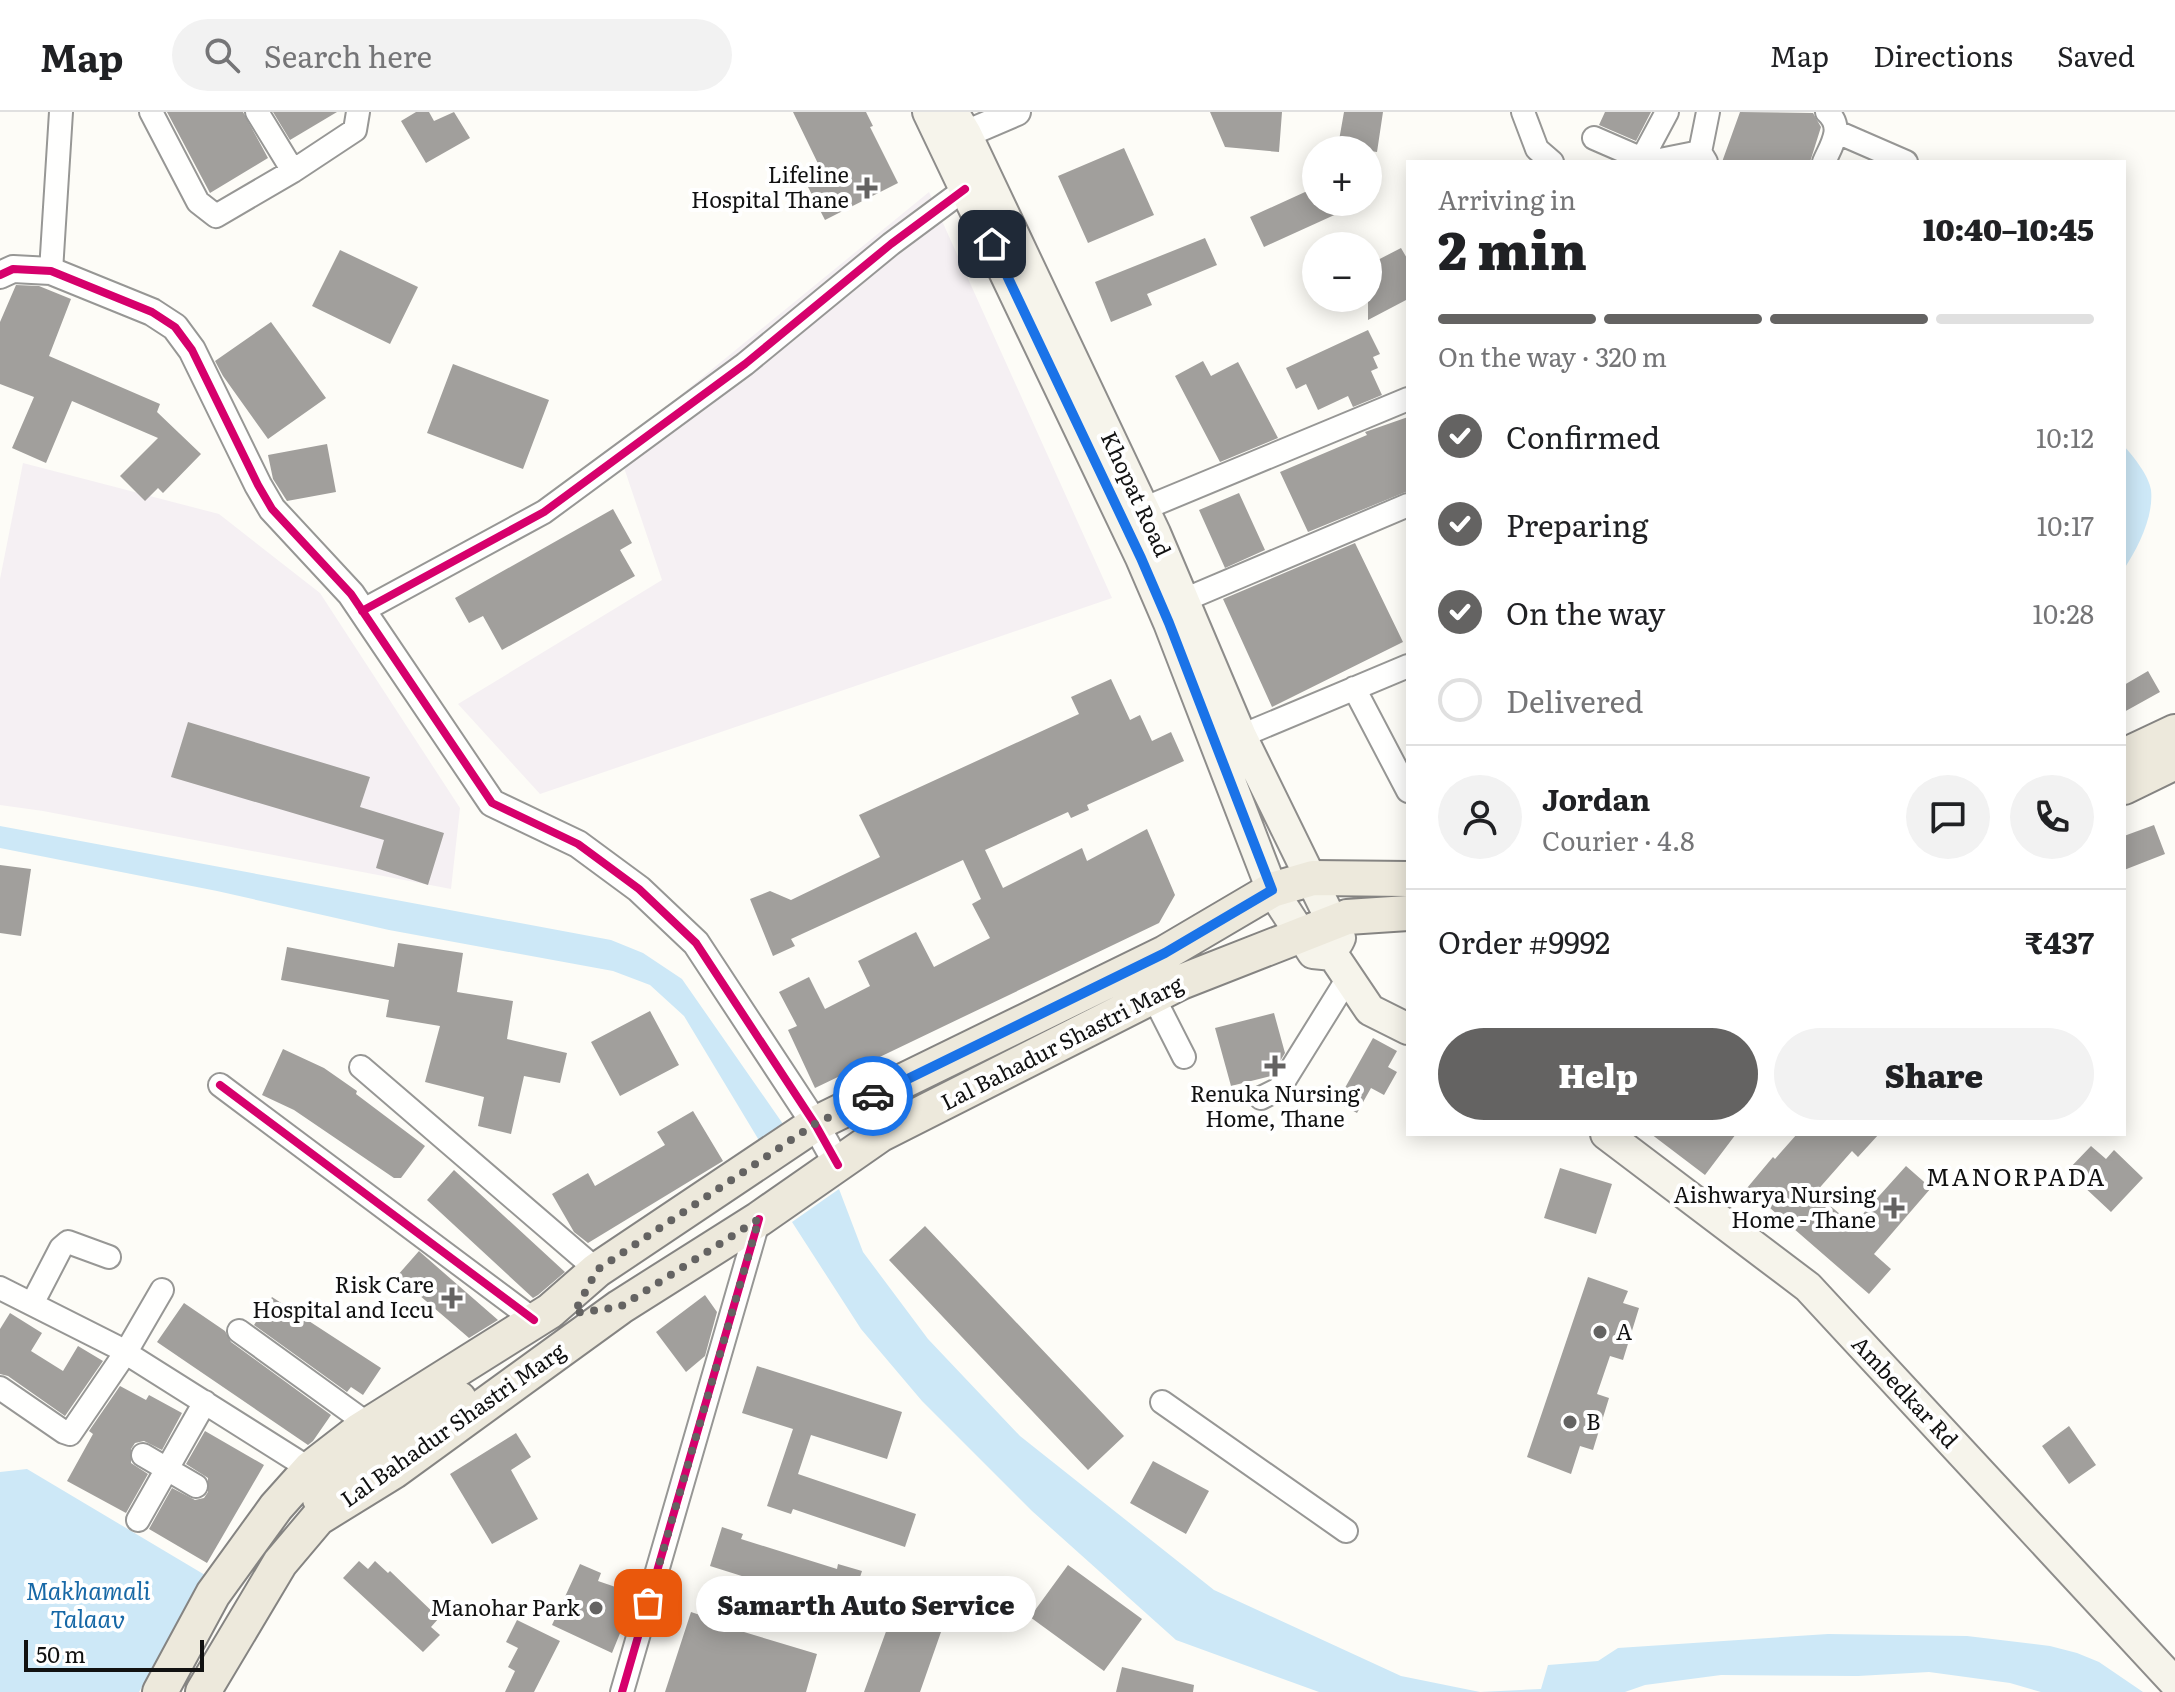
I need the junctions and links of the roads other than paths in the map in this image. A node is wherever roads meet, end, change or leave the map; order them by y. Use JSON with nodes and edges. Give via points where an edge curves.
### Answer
{"nodes":[{"id":1,"x":61,"y":112,"type":"edge"},
{"id":2,"x":151,"y":112,"type":"edge"},
{"id":3,"x":257,"y":112,"type":"edge"},
{"id":4,"x":358,"y":112,"type":"edge"},
{"id":5,"x":928,"y":112,"type":"edge"},
{"id":6,"x":1017,"y":112,"type":"edge"},
{"id":7,"x":1523,"y":112,"type":"edge"},
{"id":8,"x":1667,"y":112,"type":"edge"},
{"id":9,"x":1708,"y":112,"type":"edge"},
{"id":10,"x":1832,"y":122,"type":"edge"},
{"id":11,"x":954,"y":130,"type":"edge"},
{"id":12,"x":1594,"y":138,"type":"dead end"},
{"id":13,"x":1703,"y":157,"type":"edge"},
{"id":14,"x":1550,"y":160,"type":"edge"},
{"id":15,"x":1671,"y":160,"type":"edge"},
{"id":16,"x":1824,"y":160,"type":"edge"},
{"id":17,"x":1902,"y":160,"type":"edge"},
{"id":18,"x":293,"y":171,"type":"junction"},
{"id":19,"x":965,"y":189,"type":"junction"},
{"id":20,"x":4,"y":269,"type":"edge"},
{"id":21,"x":51,"y":271,"type":"junction"},
{"id":22,"x":1406,"y":400,"type":"edge"},
{"id":23,"x":1406,"y":506,"type":"edge"},
{"id":24,"x":1143,"y":509,"type":"junction"},
{"id":25,"x":1184,"y":600,"type":"junction"},
{"id":26,"x":362,"y":611,"type":"junction"},
{"id":27,"x":1406,"y":667,"type":"edge"},
{"id":28,"x":1354,"y":688,"type":"junction"},
{"id":29,"x":2175,"y":707,"type":"edge"},
{"id":30,"x":2126,"y":729,"type":"edge"},
{"id":31,"x":2175,"y":732,"type":"edge"},
{"id":32,"x":1241,"y":736,"type":"junction"},
{"id":33,"x":2126,"y":755,"type":"edge"},
{"id":34,"x":2175,"y":762,"type":"edge"},
{"id":35,"x":2126,"y":786,"type":"edge"},
{"id":36,"x":1406,"y":787,"type":"edge"},
{"id":37,"x":1313,"y":878,"type":"junction"},
{"id":38,"x":1406,"y":879,"type":"edge"},
{"id":39,"x":1272,"y":890,"type":"junction"},
{"id":40,"x":1406,"y":913,"type":"edge"},
{"id":41,"x":1301,"y":935,"type":"junction"},
{"id":42,"x":1338,"y":952,"type":"junction"},
{"id":43,"x":1153,"y":996,"type":"junction"},
{"id":44,"x":1406,"y":1028,"type":"edge"},
{"id":45,"x":1184,"y":1057,"type":"dead end"},
{"id":46,"x":361,"y":1067,"type":"dead end"},
{"id":47,"x":220,"y":1085,"type":"dead end"},
{"id":48,"x":1261,"y":1098,"type":"dead end"},
{"id":49,"x":815,"y":1124,"type":"junction"},
{"id":50,"x":1609,"y":1136,"type":"edge"},
{"id":51,"x":838,"y":1165,"type":"junction"},
{"id":52,"x":759,"y":1219,"type":"junction"},
{"id":53,"x":109,"y":1257,"type":"dead end"},
{"id":54,"x":597,"y":1270,"type":"junction"},
{"id":55,"x":0,"y":1288,"type":"edge"},
{"id":56,"x":162,"y":1290,"type":"dead end"},
{"id":57,"x":32,"y":1304,"type":"junction"},
{"id":58,"x":620,"y":1307,"type":"junction"},
{"id":59,"x":574,"y":1313,"type":"junction"},
{"id":60,"x":534,"y":1320,"type":"junction"},
{"id":61,"x":239,"y":1331,"type":"dead end"},
{"id":62,"x":126,"y":1352,"type":"junction"},
{"id":63,"x":0,"y":1388,"type":"edge"},
{"id":64,"x":205,"y":1402,"type":"junction"},
{"id":65,"x":1162,"y":1402,"type":"dead end"},
{"id":66,"x":369,"y":1425,"type":"junction"},
{"id":67,"x":143,"y":1455,"type":"dead end"},
{"id":68,"x":310,"y":1469,"type":"junction"},
{"id":69,"x":167,"y":1470,"type":"junction"},
{"id":70,"x":196,"y":1486,"type":"dead end"},
{"id":71,"x":138,"y":1520,"type":"dead end"},
{"id":72,"x":1346,"y":1531,"type":"dead end"},
{"id":73,"x":2175,"y":1683,"type":"edge"},
{"id":74,"x":160,"y":1692,"type":"edge"},
{"id":75,"x":181,"y":1692,"type":"edge"},
{"id":76,"x":203,"y":1692,"type":"edge"},
{"id":77,"x":622,"y":1692,"type":"edge"}],
"edges":[{"from":1,"to":21,"type":"street"},
{"from":2,"to":18,"type":"street","via":[[198,202],[216,216]]},
{"from":3,"to":18,"type":"street"},
{"from":4,"to":18,"type":"street","via":[[355,130]]},
{"from":5,"to":11,"type":"main road","name":"Khopat Road"},
{"from":6,"to":11,"type":"street"},
{"from":7,"to":14,"type":"street","via":[[1537,149]]},
{"from":8,"to":12,"type":"street","via":[[1640,158]]},
{"from":9,"to":13,"type":"street"},
{"from":10,"to":16,"type":"street"},
{"from":10,"to":17,"type":"street"},
{"from":11,"to":19,"type":"main road","name":"Khopat Road"},
{"from":11,"to":24,"type":"main road","name":"Khopat Road"},
{"from":13,"to":15,"type":"street"},
{"from":19,"to":26,"type":"street","via":[[745,364],[544,512]]},
{"from":19,"to":39,"type":"main road","name":"Khopat Road","via":[[1141,558]]},
{"from":20,"to":21,"type":"street"},
{"from":21,"to":26,"type":"street","via":[[152,312],[175,327],[192,350],[272,509]]},
{"from":22,"to":24,"type":"street"},
{"from":23,"to":25,"type":"street"},
{"from":24,"to":25,"type":"main road","name":"Khopat Road"},
{"from":25,"to":32,"type":"main road","name":"Khopat Road"},
{"from":26,"to":49,"type":"street","via":[[492,803],[578,844],[639,889],[696,943]]},
{"from":27,"to":28,"type":"street"},
{"from":28,"to":32,"type":"street"},
{"from":28,"to":36,"type":"street"},
{"from":29,"to":30,"type":"main road"},
{"from":31,"to":33,"type":"main road"},
{"from":32,"to":37,"type":"main road","name":"Khopat Road"},
{"from":34,"to":35,"type":"main road"},
{"from":37,"to":38,"type":"main road","name":"Lal Bahadur Shastri Marg"},
{"from":37,"to":39,"type":"main road","name":"Lal Bahadur Shastri Marg"},
{"from":37,"to":42,"type":"main road","name":"Khopat Road"},
{"from":39,"to":41,"type":"main road","name":"Khopat Road"},
{"from":39,"to":49,"type":"main road","name":"Lal Bahadur Shastri Marg","via":[[1165,953]]},
{"from":40,"to":42,"type":"main road","name":"Lal Bahadur Shastri Marg","via":[[1347,917]]},
{"from":41,"to":42,"type":"main road","name":"Lal Bahadur Shastri Marg"},
{"from":41,"to":43,"type":"main road","name":"Lal Bahadur Shastri Marg"},
{"from":42,"to":44,"type":"main road","via":[[1370,1010]]},
{"from":42,"to":48,"type":"street","via":[[1279,1089]]},
{"from":43,"to":45,"type":"street"},
{"from":43,"to":51,"type":"main road","name":"Lal Bahadur Shastri Marg","via":[[881,1134]]},
{"from":46,"to":54,"type":"street"},
{"from":47,"to":60,"type":"street"},
{"from":49,"to":51,"type":"street"},
{"from":49,"to":54,"type":"main road","name":"Lal Bahadur Shastri Marg"},
{"from":50,"to":73,"type":"main road","name":"Ambedkar Rd","via":[[1808,1287]]},
{"from":51,"to":52,"type":"main road","name":"Lal Bahadur Shastri Marg"},
{"from":52,"to":58,"type":"main road","name":"Lal Bahadur Shastri Marg"},
{"from":52,"to":77,"type":"street"},
{"from":53,"to":57,"type":"street","via":[[68,1242]]},
{"from":54,"to":59,"type":"main road"},
{"from":54,"to":60,"type":"main road","name":"Lal Bahadur Shastri Marg"},
{"from":55,"to":57,"type":"street"},
{"from":56,"to":62,"type":"street"},
{"from":57,"to":62,"type":"street"},
{"from":58,"to":59,"type":"main road"},
{"from":58,"to":76,"type":"main road","name":"Lal Bahadur Shastri Marg","via":[[394,1471],[318,1518],[280,1563]]},
{"from":59,"to":75,"type":"main road","via":[[515,1362],[366,1458],[307,1511],[253,1569]]},
{"from":60,"to":66,"type":"main road","name":"Lal Bahadur Shastri Marg"},
{"from":61,"to":66,"type":"street"},
{"from":62,"to":63,"type":"street","via":[[70,1434]]},
{"from":62,"to":64,"type":"street"},
{"from":64,"to":68,"type":"street"},
{"from":64,"to":69,"type":"street"},
{"from":65,"to":72,"type":"street"},
{"from":66,"to":68,"type":"main road","name":"Lal Bahadur Shastri Marg"},
{"from":67,"to":69,"type":"street"},
{"from":68,"to":74,"type":"main road","name":"Lal Bahadur Shastri Marg","via":[[213,1594]]},
{"from":69,"to":70,"type":"street"},
{"from":69,"to":71,"type":"street"}]}
